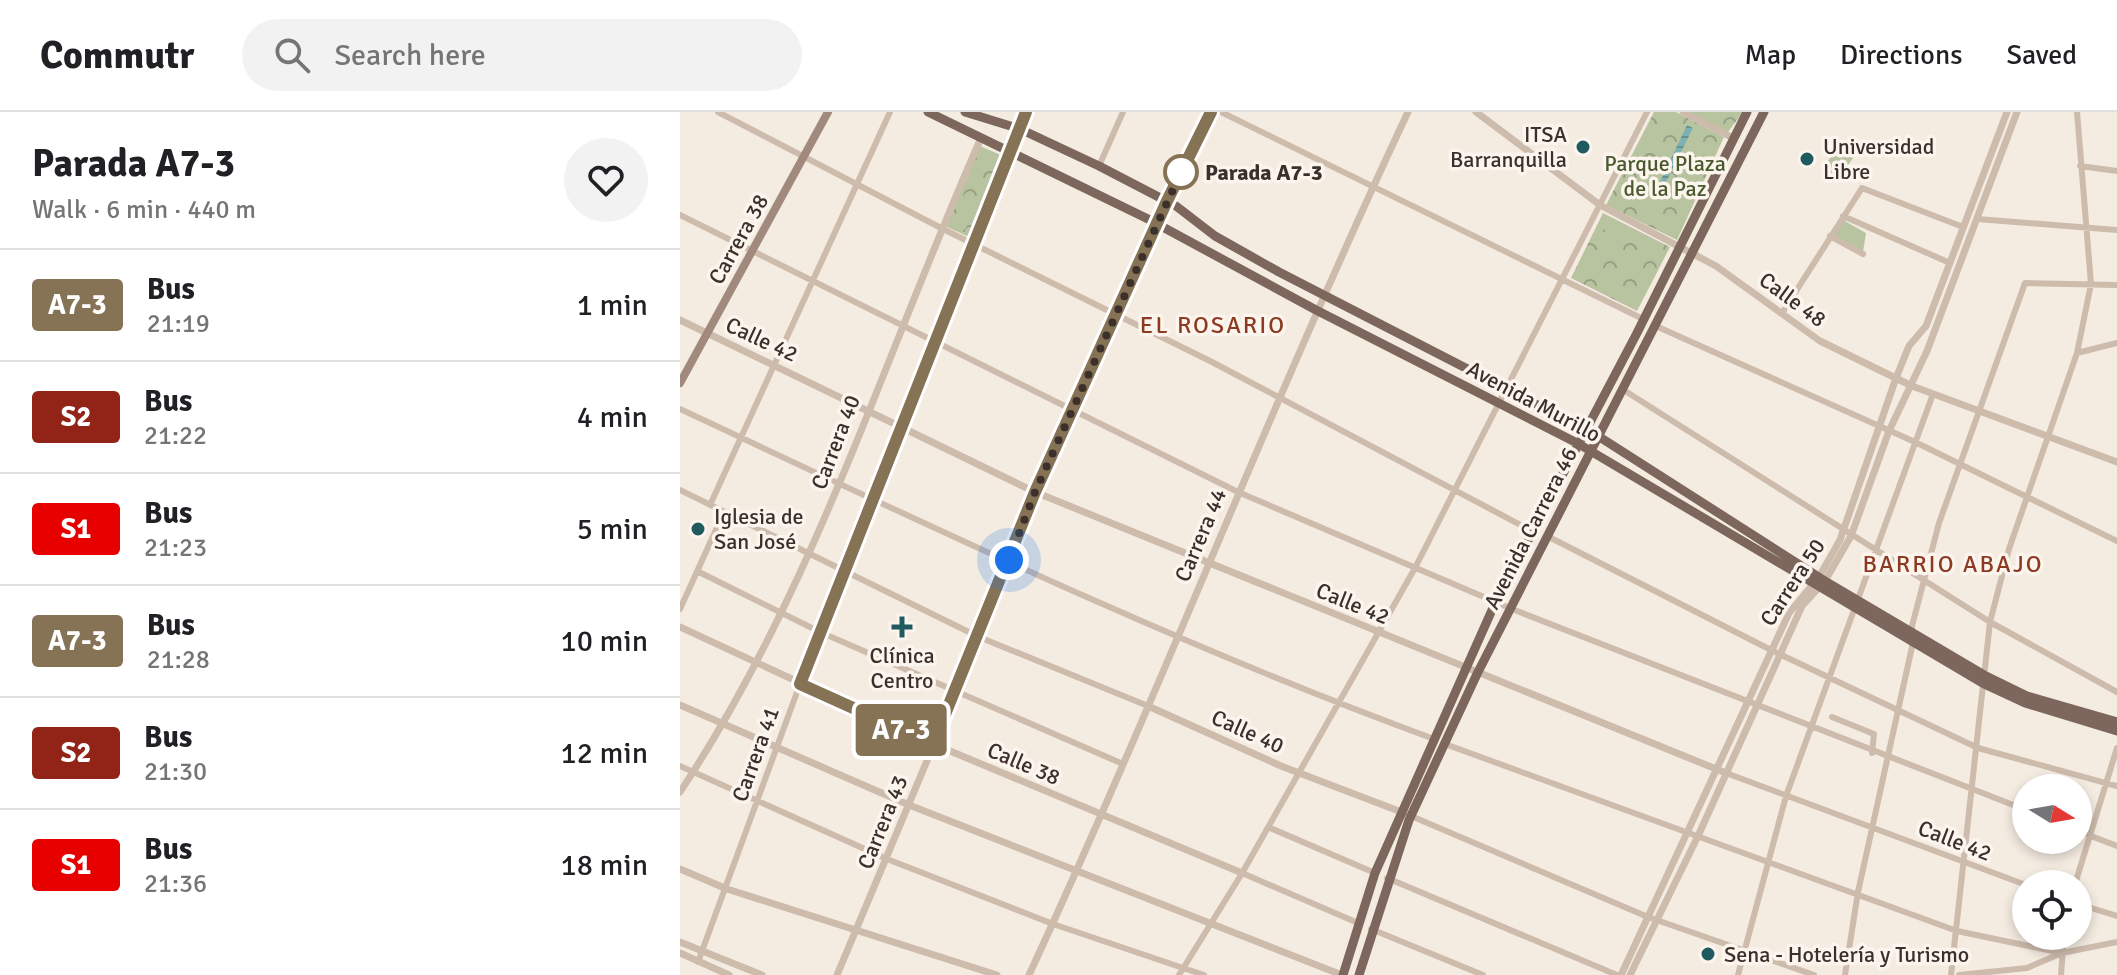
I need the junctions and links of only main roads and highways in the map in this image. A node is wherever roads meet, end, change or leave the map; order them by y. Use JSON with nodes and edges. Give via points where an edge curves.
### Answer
{"nodes":[{"id":1,"x":828,"y":112,"type":"edge"},
{"id":2,"x":928,"y":112,"type":"edge"},
{"id":3,"x":965,"y":112,"type":"edge"},
{"id":4,"x":1747,"y":112,"type":"edge"},
{"id":5,"x":1764,"y":112,"type":"edge"},
{"id":6,"x":1640,"y":339,"type":"junction"},
{"id":7,"x":680,"y":383,"type":"edge"},
{"id":8,"x":1591,"y":416,"type":"junction"},
{"id":9,"x":1572,"y":422,"type":"junction"},
{"id":10,"x":1585,"y":429,"type":"junction"},
{"id":11,"x":1598,"y":436,"type":"junction"},
{"id":12,"x":1577,"y":443,"type":"junction"},
{"id":13,"x":1590,"y":450,"type":"junction"},
{"id":14,"x":1819,"y":582,"type":"junction"},
{"id":15,"x":1984,"y":680,"type":"junction"},
{"id":16,"x":2117,"y":722,"type":"edge"},
{"id":17,"x":2117,"y":731,"type":"edge"},
{"id":18,"x":1406,"y":814,"type":"junction"},
{"id":19,"x":1342,"y":975,"type":"edge"},
{"id":20,"x":1359,"y":975,"type":"edge"}],
"edges":[{"from":1,"to":7,"type":"main road","name":"Carrera 38"},
{"from":2,"to":12,"type":"main road","name":"Avenida Murillo","via":[[1157,224]]},
{"from":3,"to":9,"type":"main road","name":"Avenida Murillo","via":[[1020,129],[1099,166],[1167,201],[1224,242]]},
{"from":4,"to":6,"type":"main road","name":"Avenida Carrera 46"},
{"from":5,"to":6,"type":"main road","name":"Avenida Carrera 46"},
{"from":6,"to":8,"type":"main road","name":"Avenida Carrera 46"},
{"from":6,"to":11,"type":"main road","name":"Avenida Carrera 46"},
{"from":8,"to":9,"type":"main road"},
{"from":8,"to":10,"type":"main road","name":"Avenida Carrera 46"},
{"from":9,"to":10,"type":"main road","name":"Avenida Murillo"},
{"from":10,"to":11,"type":"main road","name":"Avenida Murillo"},
{"from":10,"to":12,"type":"main road","name":"Avenida Carrera 46"},
{"from":11,"to":13,"type":"main road","name":"Avenida Carrera 46"},
{"from":11,"to":14,"type":"main road","name":"Avenida Murillo"},
{"from":12,"to":13,"type":"main road","name":"Avenida Murillo"},
{"from":12,"to":18,"type":"main road","name":"Avenida Carrera 46","via":[[1496,601]]},
{"from":13,"to":14,"type":"main road","name":"Avenida Murillo"},
{"from":13,"to":18,"type":"main road","name":"Avenida Carrera 46"},
{"from":14,"to":15,"type":"main road","name":"Avenida Murillo"},
{"from":15,"to":16,"type":"main road","name":"Avenida Murillo"},
{"from":15,"to":17,"type":"main road","name":"Avenida Murillo","via":[[2025,703]]},
{"from":18,"to":19,"type":"main road","name":"Avenida Carrera 46","via":[[1375,873]]},
{"from":18,"to":20,"type":"main road","name":"Avenida Carrera 46"}]}
